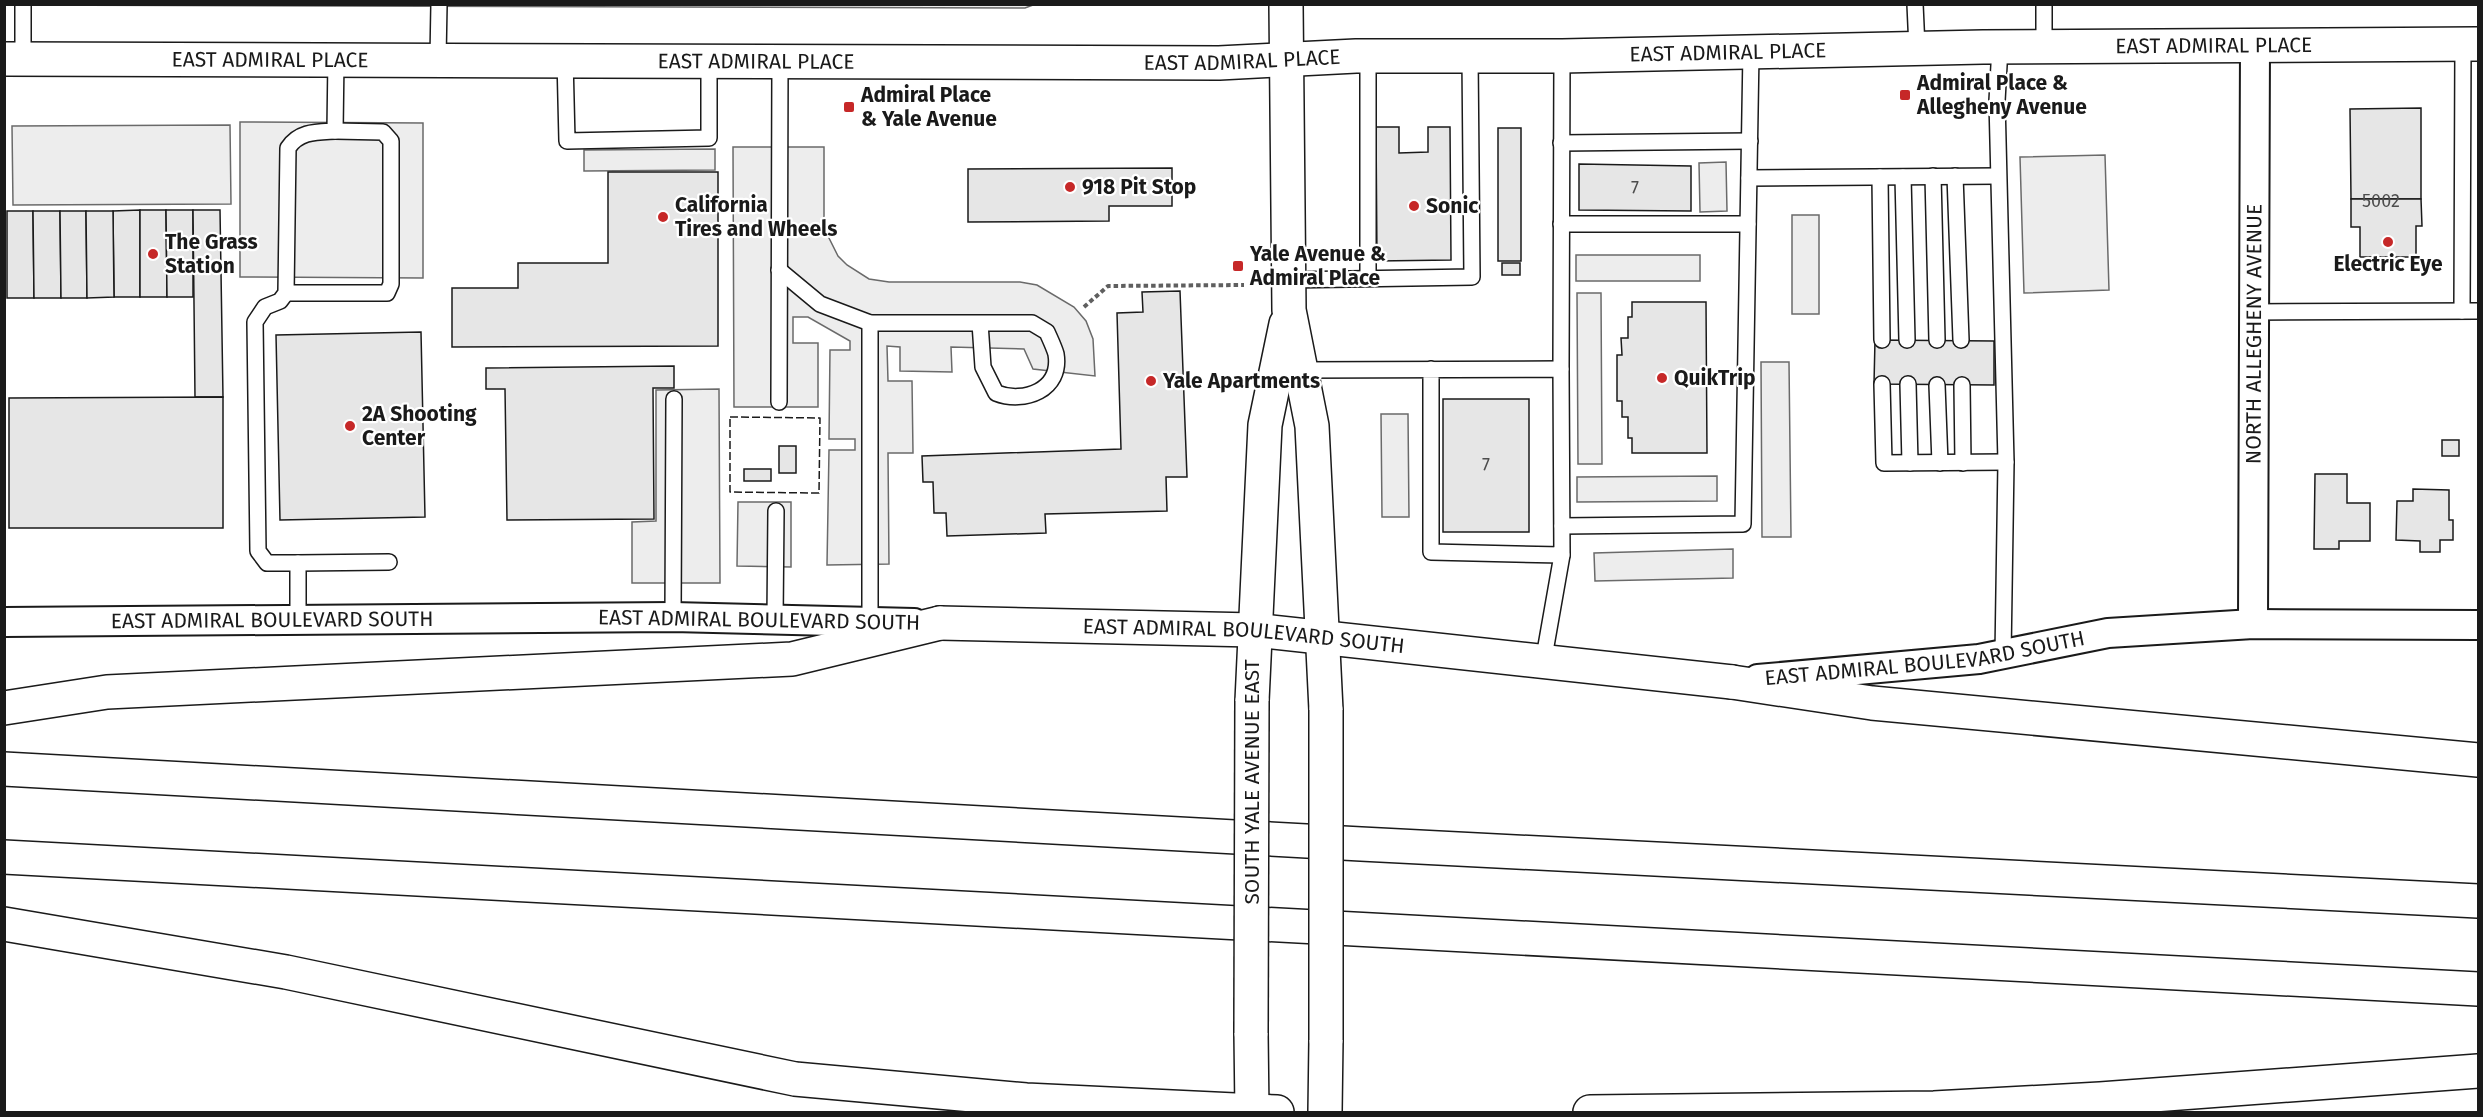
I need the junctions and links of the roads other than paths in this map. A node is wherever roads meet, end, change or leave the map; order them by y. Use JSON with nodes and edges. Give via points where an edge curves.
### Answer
{"nodes":[{"id":1,"x":23,"y":4,"type":"edge"},
{"id":2,"x":439,"y":4,"type":"edge"},
{"id":3,"x":1286,"y":4,"type":"edge"},
{"id":4,"x":1915,"y":4,"type":"edge"},
{"id":5,"x":2044,"y":4,"type":"edge"},
{"id":6,"x":2254,"y":44,"type":"junction"},
{"id":7,"x":2470,"y":44,"type":"edge"},
{"id":8,"x":2044,"y":46,"type":"junction"},
{"id":9,"x":2000,"y":47,"type":"junction"},
{"id":10,"x":1917,"y":48,"type":"junction"},
{"id":11,"x":1751,"y":52,"type":"junction"},
{"id":12,"x":1368,"y":56,"type":"junction"},
{"id":13,"x":1470,"y":56,"type":"junction"},
{"id":14,"x":1562,"y":56,"type":"junction"},
{"id":15,"x":336,"y":58,"type":"junction"},
{"id":16,"x":438,"y":58,"type":"junction"},
{"id":17,"x":14,"y":59,"type":"edge"},
{"id":18,"x":565,"y":59,"type":"junction"},
{"id":19,"x":709,"y":59,"type":"junction"},
{"id":20,"x":780,"y":60,"type":"junction"},
{"id":21,"x":1286,"y":60,"type":"junction"},
{"id":22,"x":335,"y":131,"type":"junction"},
{"id":23,"x":1750,"y":141,"type":"junction"},
{"id":24,"x":1561,"y":143,"type":"junction"},
{"id":25,"x":1933,"y":176,"type":"junction"},
{"id":26,"x":1955,"y":176,"type":"junction"},
{"id":27,"x":1998,"y":176,"type":"junction"},
{"id":28,"x":1880,"y":177,"type":"junction"},
{"id":29,"x":1903,"y":177,"type":"junction"},
{"id":30,"x":1749,"y":178,"type":"junction"},
{"id":31,"x":1561,"y":224,"type":"junction"},
{"id":32,"x":1748,"y":224,"type":"junction"},
{"id":33,"x":779,"y":270,"type":"junction"},
{"id":34,"x":1368,"y":277,"type":"junction"},
{"id":35,"x":286,"y":293,"type":"junction"},
{"id":36,"x":1289,"y":295,"type":"junction"},
{"id":37,"x":2462,"y":311,"type":"junction"},
{"id":38,"x":2478,"y":311,"type":"edge"},
{"id":39,"x":2254,"y":312,"type":"junction"},
{"id":40,"x":870,"y":323,"type":"junction"},
{"id":41,"x":980,"y":323,"type":"junction"},
{"id":42,"x":1882,"y":340,"type":"dead end"},
{"id":43,"x":1907,"y":340,"type":"dead end"},
{"id":44,"x":1937,"y":340,"type":"dead end"},
{"id":45,"x":1961,"y":340,"type":"dead end"},
{"id":46,"x":1431,"y":369,"type":"junction"},
{"id":47,"x":1560,"y":369,"type":"junction"},
{"id":48,"x":1301,"y":370,"type":"junction"},
{"id":49,"x":1882,"y":384,"type":"dead end"},
{"id":50,"x":1908,"y":384,"type":"dead end"},
{"id":51,"x":1938,"y":384,"type":"dead end"},
{"id":52,"x":1962,"y":384,"type":"dead end"},
{"id":53,"x":674,"y":399,"type":"dead end"},
{"id":54,"x":779,"y":402,"type":"dead end"},
{"id":55,"x":2006,"y":462,"type":"junction"},
{"id":56,"x":1910,"y":463,"type":"junction"},
{"id":57,"x":1940,"y":463,"type":"junction"},
{"id":58,"x":1963,"y":463,"type":"junction"},
{"id":59,"x":776,"y":511,"type":"dead end"},
{"id":60,"x":1562,"y":526,"type":"junction"},
{"id":61,"x":1562,"y":555,"type":"junction"},
{"id":62,"x":388,"y":562,"type":"dead end"},
{"id":63,"x":298,"y":563,"type":"junction"},
{"id":64,"x":673,"y":617,"type":"junction"},
{"id":65,"x":298,"y":618,"type":"junction"},
{"id":66,"x":775,"y":619,"type":"junction"},
{"id":67,"x":4,"y":622,"type":"edge"},
{"id":68,"x":870,"y":622,"type":"junction"},
{"id":69,"x":940,"y":623,"type":"junction"},
{"id":70,"x":2253,"y":624,"type":"junction"},
{"id":71,"x":2478,"y":625,"type":"edge"},
{"id":72,"x":1254,"y":630,"type":"junction"},
{"id":73,"x":1323,"y":638,"type":"junction"},
{"id":74,"x":2002,"y":655,"type":"junction"},
{"id":75,"x":1543,"y":663,"type":"junction"},
{"id":76,"x":1732,"y":682,"type":"junction"},
{"id":77,"x":4,"y":708,"type":"edge"},
{"id":78,"x":2478,"y":760,"type":"edge"},
{"id":79,"x":4,"y":769,"type":"edge"},
{"id":80,"x":4,"y":857,"type":"edge"},
{"id":81,"x":2478,"y":902,"type":"edge"},
{"id":82,"x":4,"y":924,"type":"edge"},
{"id":83,"x":2478,"y":988,"type":"edge"},
{"id":84,"x":2478,"y":1071,"type":"edge"},
{"id":85,"x":1260,"y":1112,"type":"edge"},
{"id":86,"x":1325,"y":1113,"type":"edge"},
{"id":87,"x":1590,"y":1113,"type":"edge"}],
"edges":[{"from":1,"to":17,"type":"lane"},
{"from":2,"to":16,"type":"lane"},
{"from":3,"to":21,"type":"main road","name":"SOUTH YALE AVENUE EAST"},
{"from":4,"to":10,"type":"lane"},
{"from":5,"to":8,"type":"lane"},
{"from":6,"to":7,"type":"main road","name":"EAST ADMIRAL PLACE"},
{"from":6,"to":8,"type":"main road","name":"EAST ADMIRAL PLACE"},
{"from":6,"to":39,"type":"street","name":"NORTH ALLEGHENY AVENUE"},
{"from":7,"to":37,"type":"lane"},
{"from":8,"to":9,"type":"main road","name":"EAST ADMIRAL PLACE"},
{"from":9,"to":10,"type":"main road","name":"EAST ADMIRAL PLACE"},
{"from":9,"to":27,"type":"lane"},
{"from":10,"to":11,"type":"main road","name":"EAST ADMIRAL PLACE"},
{"from":11,"to":14,"type":"main road","name":"EAST ADMIRAL PLACE"},
{"from":11,"to":23,"type":"lane"},
{"from":12,"to":13,"type":"main road","name":"EAST ADMIRAL PLACE"},
{"from":12,"to":21,"type":"main road","name":"EAST ADMIRAL PLACE"},
{"from":12,"to":34,"type":"lane"},
{"from":13,"to":14,"type":"main road","name":"EAST ADMIRAL PLACE"},
{"from":13,"to":34,"type":"lane","via":[[1472,277]]},
{"from":14,"to":24,"type":"lane"},
{"from":15,"to":16,"type":"main road","name":"EAST ADMIRAL PLACE"},
{"from":15,"to":17,"type":"main road","name":"EAST ADMIRAL PLACE"},
{"from":15,"to":22,"type":"lane"},
{"from":16,"to":18,"type":"main road","name":"EAST ADMIRAL PLACE"},
{"from":18,"to":19,"type":"main road","name":"EAST ADMIRAL PLACE"},
{"from":18,"to":19,"type":"lane","via":[[567,141],[710,138]]},
{"from":19,"to":20,"type":"main road","name":"EAST ADMIRAL PLACE"},
{"from":20,"to":21,"type":"main road","name":"EAST ADMIRAL PLACE"},
{"from":20,"to":33,"type":"lane"},
{"from":21,"to":36,"type":"main road","name":"SOUTH YALE AVENUE EAST"},
{"from":22,"to":35,"type":"lane","via":[[294,138],[288,148]]},
{"from":22,"to":35,"type":"lane","via":[[383,132],[391,141],[391,284],[387,293]]},
{"from":23,"to":24,"type":"lane"},
{"from":23,"to":30,"type":"lane"},
{"from":24,"to":31,"type":"lane"},
{"from":25,"to":26,"type":"lane"},
{"from":25,"to":29,"type":"lane"},
{"from":25,"to":44,"type":"lane"},
{"from":26,"to":27,"type":"lane"},
{"from":26,"to":45,"type":"lane"},
{"from":27,"to":55,"type":"lane"},
{"from":28,"to":29,"type":"lane"},
{"from":28,"to":30,"type":"lane"},
{"from":28,"to":42,"type":"lane"},
{"from":29,"to":43,"type":"lane"},
{"from":30,"to":32,"type":"lane"},
{"from":31,"to":32,"type":"lane"},
{"from":31,"to":47,"type":"lane"},
{"from":32,"to":60,"type":"lane","via":[[1743,524]]},
{"from":33,"to":40,"type":"lane","via":[[820,304]]},
{"from":33,"to":54,"type":"lane"},
{"from":34,"to":36,"type":"lane"},
{"from":35,"to":63,"type":"lane","via":[[280,301],[265,307],[255,322],[258,551],[267,563]]},
{"from":36,"to":48,"type":"main road","name":"SOUTH YALE AVENUE EAST"},
{"from":36,"to":72,"type":"main road","name":"SOUTH YALE AVENUE EAST","via":[[1265,425]]},
{"from":37,"to":38,"type":"lane"},
{"from":37,"to":39,"type":"lane"},
{"from":39,"to":70,"type":"street","name":"NORTH ALLEGHENY AVENUE"},
{"from":40,"to":41,"type":"lane"},
{"from":40,"to":68,"type":"lane"},
{"from":41,"to":41,"type":"lane","via":[[1032,323],[1047,332],[1056,354],[1055,371],[1047,385],[1025,398],[1010,399],[996,393],[983,367]]},
{"from":46,"to":47,"type":"lane"},
{"from":46,"to":48,"type":"lane"},
{"from":46,"to":61,"type":"lane","via":[[1431,552]]},
{"from":47,"to":60,"type":"lane"},
{"from":48,"to":73,"type":"main road","name":"SOUTH YALE AVENUE EAST","via":[[1312,426]]},
{"from":49,"to":56,"type":"lane","via":[[1884,463]]},
{"from":50,"to":56,"type":"lane"},
{"from":51,"to":57,"type":"lane"},
{"from":52,"to":58,"type":"lane"},
{"from":53,"to":64,"type":"lane"},
{"from":55,"to":58,"type":"lane"},
{"from":55,"to":74,"type":"lane"},
{"from":56,"to":57,"type":"lane"},
{"from":57,"to":58,"type":"lane"},
{"from":59,"to":66,"type":"lane"},
{"from":60,"to":61,"type":"lane"},
{"from":61,"to":75,"type":"lane"},
{"from":62,"to":63,"type":"lane"},
{"from":63,"to":65,"type":"lane"},
{"from":64,"to":65,"type":"street","name":"EAST ADMIRAL BOULEVARD SOUTH"},
{"from":64,"to":66,"type":"street","name":"EAST ADMIRAL BOULEVARD SOUTH"},
{"from":65,"to":67,"type":"street","name":"EAST ADMIRAL BOULEVARD SOUTH"},
{"from":66,"to":68,"type":"street","name":"EAST ADMIRAL BOULEVARD SOUTH"},
{"from":68,"to":69,"type":"street","name":"EAST ADMIRAL BOULEVARD SOUTH"},
{"from":69,"to":72,"type":"main road","name":"EAST ADMIRAL BOULEVARD SOUTH"},
{"from":69,"to":77,"type":"main road","via":[[792,659],[106,692]]},
{"from":70,"to":71,"type":"street","name":"EAST ADMIRAL BOULEVARD SOUTH"},
{"from":70,"to":74,"type":"street","name":"EAST ADMIRAL BOULEVARD SOUTH","via":[[2108,633]]},
{"from":72,"to":73,"type":"main road","name":"EAST ADMIRAL BOULEVARD SOUTH"},
{"from":72,"to":85,"type":"main road","name":"SOUTH YALE AVENUE EAST","bridge":true,"via":[[1251,1033]]},
{"from":73,"to":75,"type":"main road","name":"EAST ADMIRAL BOULEVARD SOUTH"},
{"from":73,"to":86,"type":"main road","name":"SOUTH YALE AVENUE EAST","bridge":true},
{"from":74,"to":76,"type":"street","name":"EAST ADMIRAL BOULEVARD SOUTH"},
{"from":75,"to":76,"type":"main road","name":"EAST ADMIRAL BOULEVARD SOUTH"},
{"from":76,"to":78,"type":"main road","via":[[1872,703]]},
{"from":79,"to":81,"type":"main road"},
{"from":80,"to":83,"type":"main road"},
{"from":82,"to":85,"type":"main road","via":[[286,972],[795,1079],[1026,1100]]},
{"from":84,"to":87,"type":"main road","via":[[2100,1100],[1934,1108]]}]}
